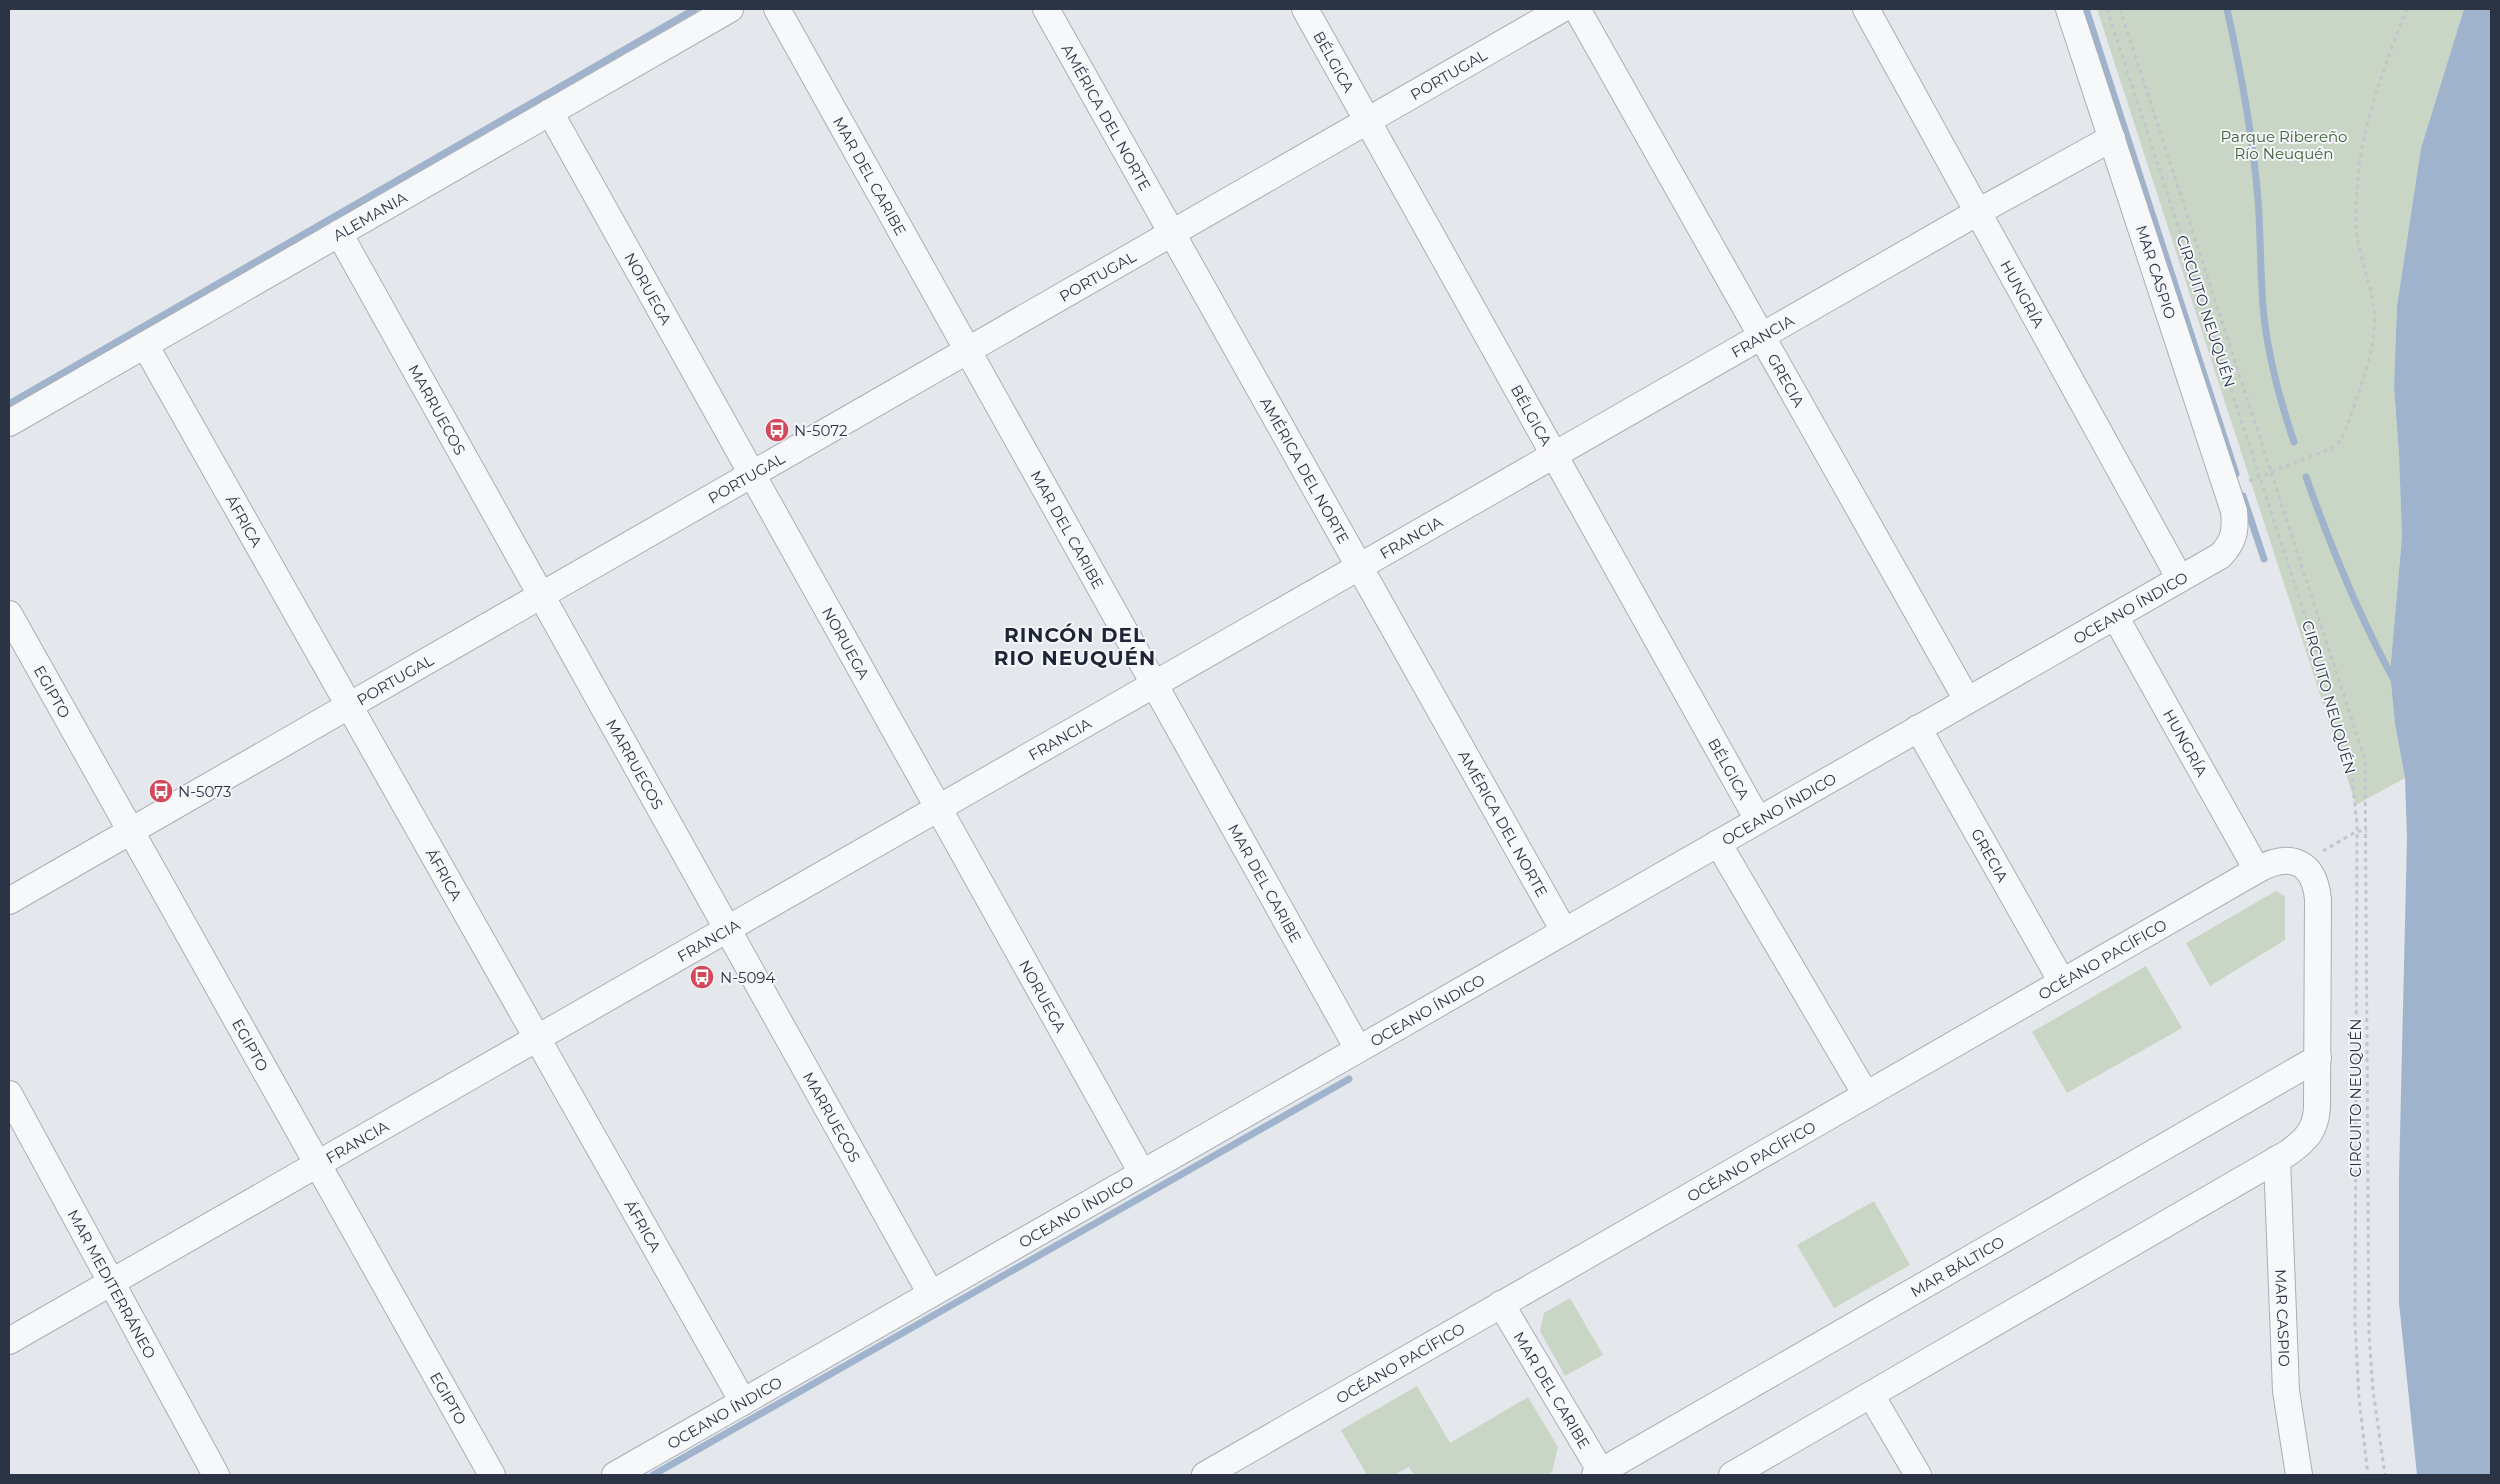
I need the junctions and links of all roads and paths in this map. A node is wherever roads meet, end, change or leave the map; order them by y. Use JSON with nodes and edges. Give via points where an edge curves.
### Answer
{"nodes":[{"id":1,"x":730,"y":9,"type":"edge"},
{"id":2,"x":777,"y":9,"type":"edge"},
{"id":3,"x":1046,"y":9,"type":"edge"},
{"id":4,"x":1305,"y":9,"type":"edge"},
{"id":5,"x":1562,"y":9,"type":"edge"},
{"id":6,"x":1577,"y":9,"type":"edge"},
{"id":7,"x":1866,"y":9,"type":"edge"},
{"id":8,"x":2069,"y":9,"type":"edge"},
{"id":9,"x":2107,"y":9,"type":"edge"},
{"id":10,"x":2120,"y":9,"type":"edge"},
{"id":11,"x":2407,"y":9,"type":"edge"},
{"id":12,"x":550,"y":112,"type":"junction"},
{"id":13,"x":1368,"y":120,"type":"junction"},
{"id":14,"x":2112,"y":138,"type":"junction"},
{"id":15,"x":1978,"y":212,"type":"junction"},
{"id":16,"x":339,"y":233,"type":"junction"},
{"id":17,"x":1172,"y":233,"type":"junction"},
{"id":18,"x":1762,"y":336,"type":"junction"},
{"id":19,"x":146,"y":345,"type":"junction"},
{"id":20,"x":968,"y":350,"type":"junction"},
{"id":21,"x":9,"y":423,"type":"edge"},
{"id":22,"x":1555,"y":455,"type":"junction"},
{"id":23,"x":2272,"y":473,"type":"junction"},
{"id":24,"x":752,"y":474,"type":"junction"},
{"id":25,"x":2260,"y":477,"type":"junction"},
{"id":26,"x":2227,"y":488,"type":"junction"},
{"id":27,"x":2234,"y":536,"type":"joint"},
{"id":28,"x":1360,"y":567,"type":"junction"},
{"id":29,"x":2180,"y":579,"type":"junction"},
{"id":30,"x":542,"y":595,"type":"junction"},
{"id":31,"x":9,"y":614,"type":"edge"},
{"id":32,"x":2115,"y":616,"type":"junction"},
{"id":33,"x":1155,"y":685,"type":"junction"},
{"id":34,"x":1967,"y":700,"type":"junction"},
{"id":35,"x":349,"y":705,"type":"junction"},
{"id":36,"x":1918,"y":728,"type":"junction"},
{"id":37,"x":939,"y":809,"type":"junction"},
{"id":38,"x":1758,"y":820,"type":"junction"},
{"id":39,"x":131,"y":831,"type":"junction"},
{"id":40,"x":2357,"y":831,"type":"junction"},
{"id":41,"x":2367,"y":831,"type":"junction"},
{"id":42,"x":1718,"y":843,"type":"junction"},
{"id":43,"x":2300,"y":864,"type":"junction"},
{"id":44,"x":2256,"y":870,"type":"junction"},
{"id":45,"x":9,"y":901,"type":"edge"},
{"id":46,"x":728,"y":930,"type":"junction"},
{"id":47,"x":1564,"y":932,"type":"junction"},
{"id":48,"x":2062,"y":982,"type":"junction"},
{"id":49,"x":538,"y":1039,"type":"junction"},
{"id":50,"x":1358,"y":1049,"type":"junction"},
{"id":51,"x":2318,"y":1058,"type":"junction"},
{"id":52,"x":9,"y":1094,"type":"edge"},
{"id":53,"x":1866,"y":1095,"type":"junction"},
{"id":54,"x":2277,"y":1159,"type":"junction"},
{"id":55,"x":318,"y":1166,"type":"junction"},
{"id":56,"x":1142,"y":1174,"type":"junction"},
{"id":57,"x":112,"y":1284,"type":"junction"},
{"id":58,"x":931,"y":1294,"type":"junction"},
{"id":59,"x":1501,"y":1304,"type":"junction"},
{"id":60,"x":9,"y":1341,"type":"edge"},
{"id":61,"x":1871,"y":1395,"type":"junction"},
{"id":62,"x":743,"y":1402,"type":"junction"},
{"id":63,"x":2295,"y":1473,"type":"edge"},
{"id":64,"x":1600,"y":1474,"type":"edge"},
{"id":65,"x":216,"y":1475,"type":"edge"},
{"id":66,"x":492,"y":1475,"type":"edge"},
{"id":67,"x":615,"y":1475,"type":"edge"},
{"id":68,"x":1205,"y":1475,"type":"edge"},
{"id":69,"x":1732,"y":1475,"type":"edge"},
{"id":70,"x":1918,"y":1475,"type":"edge"},
{"id":71,"x":2368,"y":1475,"type":"edge"},
{"id":72,"x":2386,"y":1475,"type":"edge"}],
"edges":[{"from":1,"to":12,"type":"street","name":"ALEMANIA"},
{"from":2,"to":20,"type":"street","name":"MAR DEL CARIBE"},
{"from":3,"to":17,"type":"street","name":"AMÉRICA DEL NORTE"},
{"from":4,"to":13,"type":"street","name":"BÉLGICA"},
{"from":5,"to":13,"type":"street","name":"PORTUGAL"},
{"from":6,"to":18,"type":"street","name":"GRECIA"},
{"from":7,"to":15,"type":"street","name":"HUNGRÍA"},
{"from":8,"to":14,"type":"street","name":"MAR CASPIO"},
{"from":9,"to":25,"type":"path","name":"CIRCUITO NEUQUÉN"},
{"from":10,"to":23,"type":"path"},
{"from":11,"to":23,"type":"path","via":[[2364,143],[2357,189],[2356,229],[2373,299],[2374,329],[2368,359],[2340,441],[2332,448]]},
{"from":12,"to":16,"type":"street","name":"ALEMANIA"},
{"from":12,"to":24,"type":"street","name":"NORUEGA"},
{"from":13,"to":17,"type":"street","name":"PORTUGAL"},
{"from":13,"to":22,"type":"street","name":"BÉLGICA"},
{"from":14,"to":15,"type":"street","name":"FRANCIA"},
{"from":14,"to":26,"type":"street","name":"MAR CASPIO"},
{"from":15,"to":18,"type":"street","name":"FRANCIA"},
{"from":15,"to":29,"type":"street","name":"HUNGRÍA"},
{"from":16,"to":19,"type":"street","name":"ALEMANIA"},
{"from":16,"to":30,"type":"street","name":"MARRUECOS"},
{"from":17,"to":20,"type":"street","name":"PORTUGAL"},
{"from":17,"to":28,"type":"street","name":"AMÉRICA DEL NORTE"},
{"from":18,"to":22,"type":"street","name":"FRANCIA"},
{"from":18,"to":34,"type":"street","name":"GRECIA"},
{"from":19,"to":21,"type":"street","name":"ALEMANIA"},
{"from":19,"to":35,"type":"street","name":"ÁFRICA"},
{"from":20,"to":24,"type":"street","name":"PORTUGAL"},
{"from":20,"to":33,"type":"street","name":"MAR DEL CARIBE"},
{"from":22,"to":28,"type":"street","name":"FRANCIA"},
{"from":22,"to":38,"type":"street","name":"BÉLGICA"},
{"from":23,"to":25,"type":"path"},
{"from":23,"to":41,"type":"path","via":[[2365,760]]},
{"from":24,"to":30,"type":"street","name":"PORTUGAL"},
{"from":24,"to":37,"type":"street","name":"NORUEGA"},
{"from":25,"to":26,"type":"path"},
{"from":25,"to":40,"type":"path","name":"CIRCUITO NEUQUÉN","via":[[2344,735],[2354,784]]},
{"from":26,"to":27,"type":"street","name":"MAR CASPIO","via":[[2234,511]]},
{"from":27,"to":29,"type":"street","name":"OCEANO ÍNDICO","via":[[2220,556]]},
{"from":28,"to":33,"type":"street","name":"FRANCIA"},
{"from":28,"to":47,"type":"street","name":"AMÉRICA DEL NORTE"},
{"from":29,"to":32,"type":"street","name":"OCEANO ÍNDICO"},
{"from":30,"to":35,"type":"street","name":"PORTUGAL"},
{"from":30,"to":46,"type":"street","name":"MARRUECOS"},
{"from":31,"to":39,"type":"street","name":"EGIPTO"},
{"from":32,"to":34,"type":"street","name":"OCEANO ÍNDICO"},
{"from":32,"to":44,"type":"street","name":"HUNGRÍA"},
{"from":33,"to":37,"type":"street","name":"FRANCIA"},
{"from":33,"to":50,"type":"street","name":"MAR DEL CARIBE"},
{"from":34,"to":36,"type":"street","name":"OCEANO ÍNDICO"},
{"from":35,"to":39,"type":"street","name":"PORTUGAL"},
{"from":35,"to":49,"type":"street","name":"ÁFRICA"},
{"from":36,"to":38,"type":"street","name":"OCEANO ÍNDICO"},
{"from":36,"to":48,"type":"street","name":"GRECIA"},
{"from":37,"to":46,"type":"street","name":"FRANCIA"},
{"from":37,"to":56,"type":"street","name":"NORUEGA"},
{"from":38,"to":42,"type":"street","name":"OCEANO ÍNDICO"},
{"from":39,"to":45,"type":"street","name":"PORTUGAL"},
{"from":39,"to":55,"type":"street","name":"EGIPTO"},
{"from":40,"to":41,"type":"path"},
{"from":40,"to":43,"type":"path"},
{"from":40,"to":71,"type":"path","name":"CIRCUITO NEUQUÉN","via":[[2354,1290],[2359,1398]]},
{"from":41,"to":72,"type":"path","via":[[2369,1335],[2373,1390]]},
{"from":42,"to":47,"type":"street","name":"OCEANO ÍNDICO"},
{"from":42,"to":53,"type":"street"},
{"from":43,"to":44,"type":"street","name":"OCÉANO PACÍFICO","via":[[2279,860]]},
{"from":43,"to":51,"type":"street","via":[[2311,875],[2317,891]]},
{"from":44,"to":48,"type":"street","name":"OCÉANO PACÍFICO"},
{"from":46,"to":49,"type":"street","name":"FRANCIA"},
{"from":46,"to":58,"type":"street","name":"MARRUECOS"},
{"from":47,"to":50,"type":"street","name":"OCEANO ÍNDICO"},
{"from":48,"to":53,"type":"street","name":"OCÉANO PACÍFICO"},
{"from":49,"to":55,"type":"street","name":"FRANCIA"},
{"from":49,"to":62,"type":"street","name":"ÁFRICA"},
{"from":50,"to":56,"type":"street","name":"OCEANO ÍNDICO"},
{"from":51,"to":54,"type":"street","via":[[2317,1117],[2308,1137]]},
{"from":51,"to":64,"type":"street","name":"MAR BÁLTICO"},
{"from":52,"to":57,"type":"street","name":"MAR MEDITERRÁNEO"},
{"from":53,"to":59,"type":"street","name":"OCÉANO PACÍFICO"},
{"from":54,"to":61,"type":"street"},
{"from":54,"to":63,"type":"street","name":"MAR CASPIO","via":[[2286,1391]]},
{"from":55,"to":57,"type":"street","name":"FRANCIA"},
{"from":55,"to":66,"type":"street","name":"EGIPTO"},
{"from":56,"to":58,"type":"street","name":"OCEANO ÍNDICO"},
{"from":57,"to":60,"type":"street","name":"FRANCIA"},
{"from":57,"to":65,"type":"street","name":"MAR MEDITERRÁNEO"},
{"from":58,"to":62,"type":"street","name":"OCEANO ÍNDICO"},
{"from":59,"to":64,"type":"street","name":"MAR DEL CARIBE"},
{"from":59,"to":68,"type":"street","name":"OCÉANO PACÍFICO"},
{"from":61,"to":69,"type":"street"},
{"from":61,"to":70,"type":"street"},
{"from":62,"to":67,"type":"street","name":"OCEANO ÍNDICO"}]}
